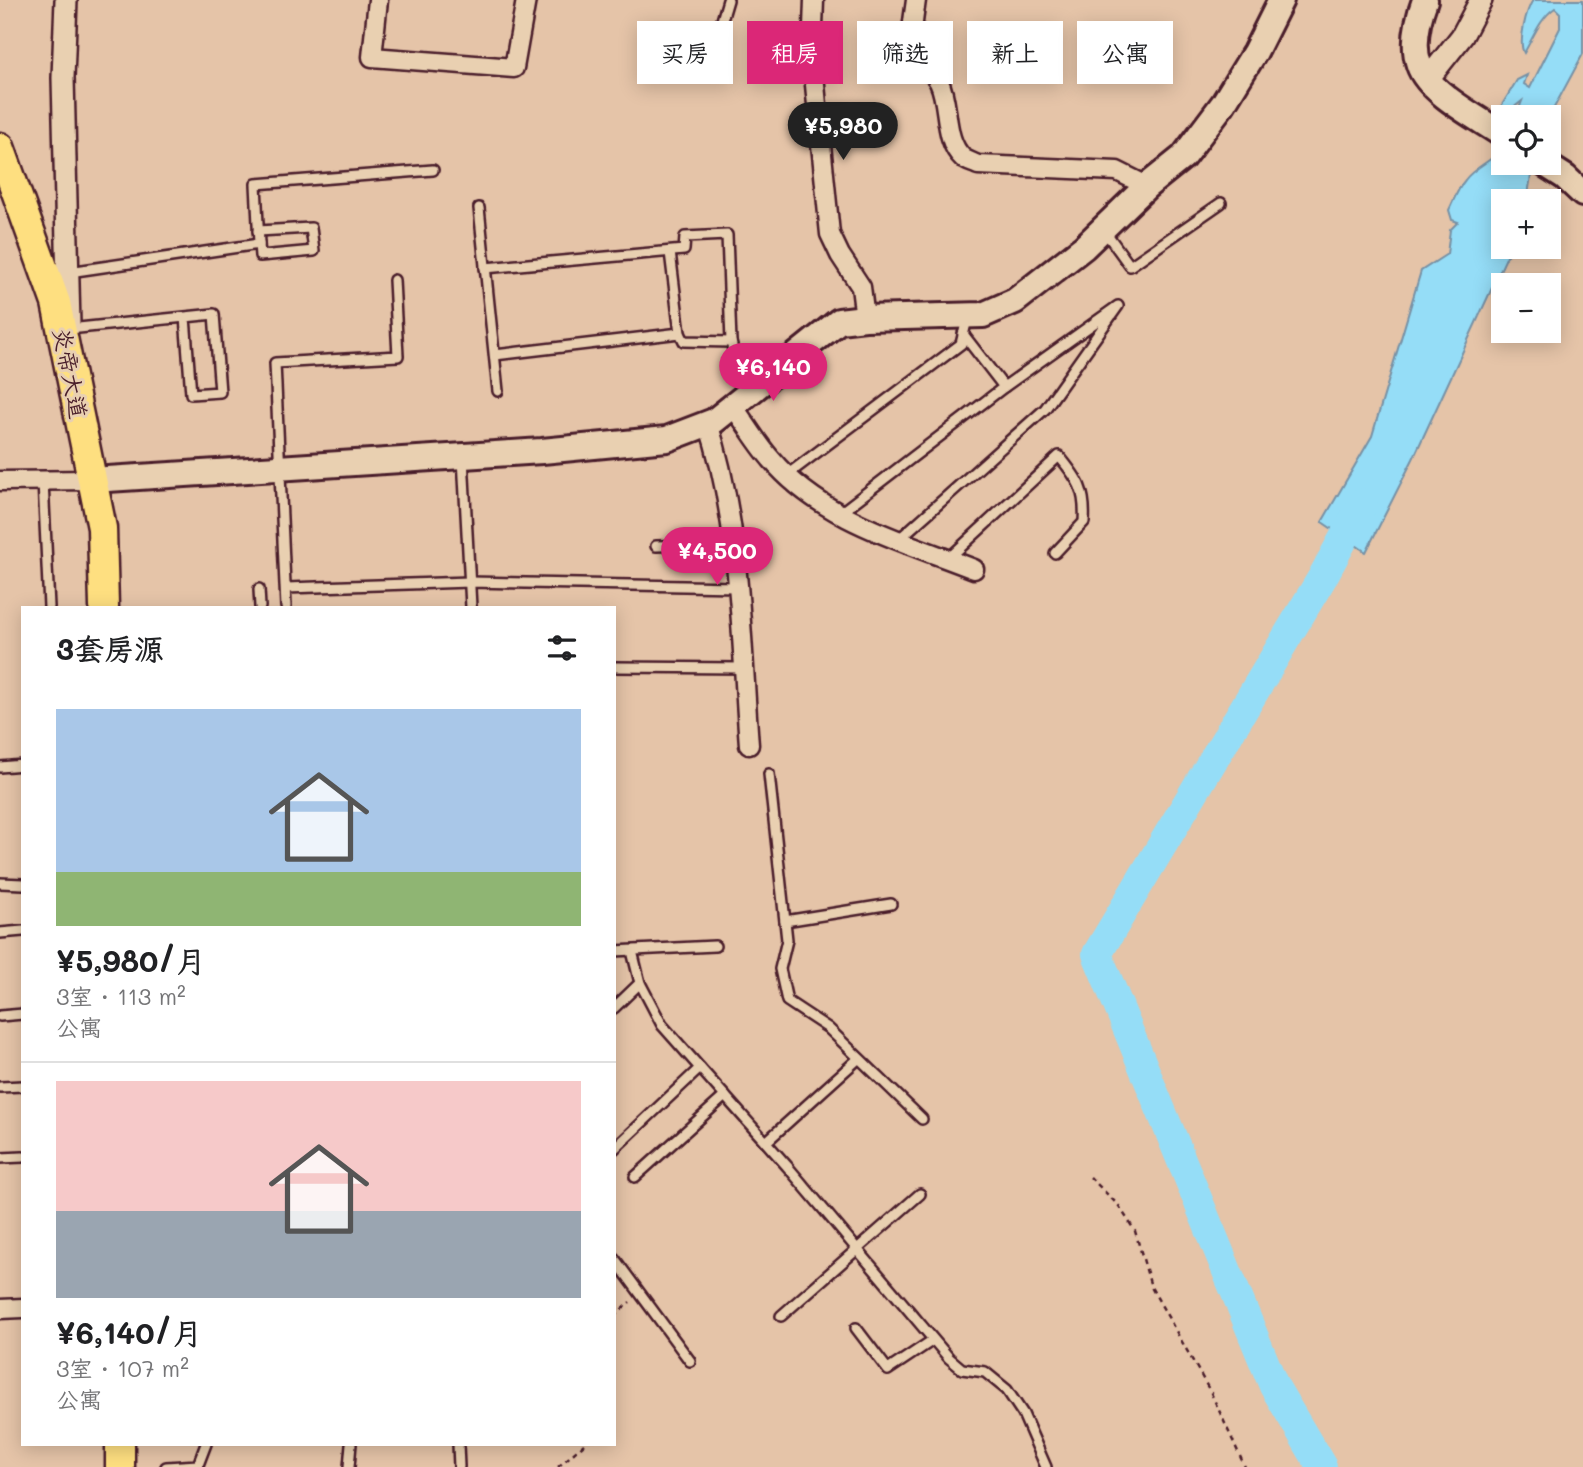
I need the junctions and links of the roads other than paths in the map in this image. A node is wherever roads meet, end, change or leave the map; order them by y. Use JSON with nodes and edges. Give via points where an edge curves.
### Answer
{"nodes":[{"id":1,"x":66,"y":0,"type":"edge"},
{"id":2,"x":378,"y":0,"type":"edge"},
{"id":3,"x":526,"y":0,"type":"edge"},
{"id":4,"x":728,"y":0,"type":"edge"},
{"id":5,"x":814,"y":0,"type":"edge"},
{"id":6,"x":916,"y":0,"type":"edge"},
{"id":7,"x":1281,"y":0,"type":"edge"},
{"id":8,"x":1425,"y":0,"type":"edge"},
{"id":9,"x":1481,"y":0,"type":"edge"},
{"id":10,"x":722,"y":21,"type":"edge"},
{"id":11,"x":1428,"y":79,"type":"junction"},
{"id":12,"x":1491,"y":127,"type":"edge"},
{"id":13,"x":0,"y":147,"type":"edge"},
{"id":14,"x":433,"y":170,"type":"dead end"},
{"id":15,"x":1559,"y":175,"type":"edge"},
{"id":16,"x":1574,"y":186,"type":"edge"},
{"id":17,"x":1147,"y":187,"type":"junction"},
{"id":18,"x":1221,"y":203,"type":"dead end"},
{"id":19,"x":479,"y":208,"type":"dead end"},
{"id":20,"x":1103,"y":229,"type":"junction"},
{"id":21,"x":258,"y":231,"type":"junction"},
{"id":22,"x":259,"y":244,"type":"junction"},
{"id":23,"x":670,"y":252,"type":"junction"},
{"id":24,"x":485,"y":268,"type":"junction"},
{"id":25,"x":68,"y":272,"type":"junction"},
{"id":26,"x":394,"y":280,"type":"dead end"},
{"id":27,"x":185,"y":317,"type":"junction"},
{"id":28,"x":865,"y":318,"type":"junction"},
{"id":29,"x":966,"y":324,"type":"junction"},
{"id":30,"x":69,"y":328,"type":"junction"},
{"id":31,"x":680,"y":333,"type":"junction"},
{"id":32,"x":731,"y":342,"type":"junction"},
{"id":33,"x":495,"y":355,"type":"junction"},
{"id":34,"x":70,"y":372,"type":"junction"},
{"id":35,"x":1003,"y":387,"type":"junction"},
{"id":36,"x":498,"y":391,"type":"dead end"},
{"id":37,"x":739,"y":401,"type":"junction"},
{"id":38,"x":708,"y":423,"type":"junction"},
{"id":39,"x":463,"y":456,"type":"junction"},
{"id":40,"x":280,"y":467,"type":"junction"},
{"id":41,"x":787,"y":475,"type":"junction"},
{"id":42,"x":92,"y":480,"type":"junction"},
{"id":43,"x":0,"y":481,"type":"edge"},
{"id":44,"x":43,"y":481,"type":"junction"},
{"id":45,"x":838,"y":515,"type":"junction"},
{"id":46,"x":898,"y":540,"type":"junction"},
{"id":47,"x":733,"y":544,"type":"junction"},
{"id":48,"x":656,"y":546,"type":"dead end"},
{"id":49,"x":1055,"y":552,"type":"dead end"},
{"id":50,"x":948,"y":559,"type":"junction"},
{"id":51,"x":974,"y":569,"type":"dead end"},
{"id":52,"x":470,"y":582,"type":"junction"},
{"id":53,"x":737,"y":587,"type":"junction"},
{"id":54,"x":286,"y":588,"type":"junction"},
{"id":55,"x":259,"y":589,"type":"dead end"},
{"id":56,"x":49,"y":606,"type":"edge"},
{"id":57,"x":104,"y":606,"type":"edge"},
{"id":58,"x":260,"y":606,"type":"edge"},
{"id":59,"x":286,"y":606,"type":"edge"},
{"id":60,"x":471,"y":606,"type":"edge"},
{"id":61,"x":616,"y":667,"type":"edge"},
{"id":62,"x":743,"y":668,"type":"junction"},
{"id":63,"x":749,"y":745,"type":"dead end"},
{"id":64,"x":21,"y":765,"type":"edge"},
{"id":65,"x":1,"y":766,"type":"edge"},
{"id":66,"x":769,"y":774,"type":"dead end"},
{"id":67,"x":0,"y":883,"type":"edge"},
{"id":68,"x":21,"y":884,"type":"edge"},
{"id":69,"x":891,"y":904,"type":"dead end"},
{"id":70,"x":785,"y":921,"type":"junction"},
{"id":71,"x":21,"y":931,"type":"edge"},
{"id":72,"x":0,"y":933,"type":"edge"},
{"id":73,"x":715,"y":946,"type":"dead end"},
{"id":74,"x":616,"y":951,"type":"edge"},
{"id":75,"x":632,"y":951,"type":"junction"},
{"id":76,"x":640,"y":983,"type":"junction"},
{"id":77,"x":616,"y":1006,"type":"edge"},
{"id":78,"x":21,"y":1014,"type":"edge"},
{"id":79,"x":0,"y":1016,"type":"edge"},
{"id":80,"x":858,"y":1059,"type":"junction"},
{"id":81,"x":700,"y":1068,"type":"junction"},
{"id":82,"x":21,"y":1086,"type":"edge"},
{"id":83,"x":0,"y":1087,"type":"edge"},
{"id":84,"x":725,"y":1096,"type":"junction"},
{"id":85,"x":922,"y":1119,"type":"dead end"},
{"id":86,"x":766,"y":1142,"type":"junction"},
{"id":87,"x":616,"y":1147,"type":"edge"},
{"id":88,"x":21,"y":1157,"type":"edge"},
{"id":89,"x":0,"y":1158,"type":"edge"},
{"id":90,"x":635,"y":1177,"type":"dead end"},
{"id":91,"x":920,"y":1194,"type":"dead end"},
{"id":92,"x":857,"y":1249,"type":"junction"},
{"id":93,"x":616,"y":1261,"type":"edge"},
{"id":94,"x":21,"y":1308,"type":"edge"},
{"id":95,"x":0,"y":1309,"type":"edge"},
{"id":96,"x":781,"y":1316,"type":"dead end"},
{"id":97,"x":856,"y":1328,"type":"dead end"},
{"id":98,"x":933,"y":1340,"type":"junction"},
{"id":99,"x":690,"y":1361,"type":"dead end"},
{"id":100,"x":120,"y":1446,"type":"edge"},
{"id":101,"x":205,"y":1446,"type":"edge"},
{"id":102,"x":351,"y":1446,"type":"edge"},
{"id":103,"x":458,"y":1446,"type":"edge"},
{"id":104,"x":120,"y":1467,"type":"edge"},
{"id":105,"x":166,"y":1467,"type":"edge"},
{"id":106,"x":349,"y":1467,"type":"edge"},
{"id":107,"x":459,"y":1467,"type":"edge"},
{"id":108,"x":1046,"y":1467,"type":"edge"}],
"edges":[{"from":1,"to":25,"type":"street","via":[[63,78]]},
{"from":2,"to":3,"type":"street","via":[[372,57],[514,68]]},
{"from":4,"to":10,"type":"lane"},
{"from":5,"to":28,"type":"street","via":[[812,55],[830,234],[861,287]]},
{"from":6,"to":17,"type":"street","via":[[915,54],[934,73],[944,93],[953,142],[964,158],[978,164],[1117,171]]},
{"from":7,"to":17,"type":"main road","via":[[1223,104],[1183,157]]},
{"from":8,"to":11,"type":"main road","via":[[1416,44],[1419,67]]},
{"from":9,"to":11,"type":"street","via":[[1462,36]]},
{"from":11,"to":12,"type":"main road","via":[[1436,90]]},
{"from":13,"to":34,"type":"main road","name":"炎帝大道","via":[[56,303]]},
{"from":14,"to":21,"type":"lane","via":[[256,184]]},
{"from":15,"to":16,"type":"main road"},
{"from":17,"to":20,"type":"main road"},
{"from":18,"to":20,"type":"lane","via":[[1130,266]]},
{"from":19,"to":24,"type":"lane"},
{"from":20,"to":29,"type":"main road","via":[[1016,301]]},
{"from":21,"to":22,"type":"lane"},
{"from":21,"to":22,"type":"lane","via":[[311,228],[314,251],[260,256]]},
{"from":22,"to":25,"type":"lane"},
{"from":23,"to":24,"type":"lane"},
{"from":23,"to":31,"type":"lane"},
{"from":23,"to":32,"type":"lane","via":[[684,250],[685,237],[727,235]]},
{"from":24,"to":33,"type":"lane"},
{"from":25,"to":30,"type":"street"},
{"from":26,"to":40,"type":"lane","via":[[398,356],[275,363]]},
{"from":27,"to":27,"type":"lane","via":[[214,314],[220,392],[191,394]]},
{"from":27,"to":30,"type":"lane"},
{"from":28,"to":29,"type":"main road"},
{"from":28,"to":37,"type":"main road","via":[[839,321]]},
{"from":29,"to":35,"type":"lane"},
{"from":29,"to":41,"type":"lane","via":[[961,344]]},
{"from":30,"to":34,"type":"street"},
{"from":31,"to":32,"type":"lane","via":[[684,341]]},
{"from":31,"to":33,"type":"lane"},
{"from":32,"to":37,"type":"lane"},
{"from":33,"to":36,"type":"lane"},
{"from":34,"to":42,"type":"main road","name":"炎帝大道"},
{"from":35,"to":45,"type":"lane"},
{"from":35,"to":46,"type":"lane","via":[[1118,306],[1045,408]]},
{"from":37,"to":38,"type":"main road"},
{"from":37,"to":41,"type":"street","via":[[772,460]]},
{"from":38,"to":39,"type":"main road","via":[[667,439]]},
{"from":38,"to":47,"type":"street","via":[[720,460]]},
{"from":39,"to":40,"type":"main road"},
{"from":39,"to":52,"type":"lane"},
{"from":40,"to":42,"type":"main road"},
{"from":40,"to":54,"type":"lane"},
{"from":41,"to":45,"type":"street"},
{"from":42,"to":44,"type":"street"},
{"from":42,"to":57,"type":"main road","name":"炎帝大道","via":[[102,528]]},
{"from":43,"to":44,"type":"street"},
{"from":44,"to":56,"type":"lane"},
{"from":45,"to":46,"type":"street"},
{"from":46,"to":50,"type":"street"},
{"from":47,"to":48,"type":"lane"},
{"from":47,"to":53,"type":"street"},
{"from":49,"to":50,"type":"lane","via":[[1084,523],[1085,501],[1078,479],[1059,456]]},
{"from":50,"to":51,"type":"street"},
{"from":52,"to":53,"type":"lane"},
{"from":52,"to":54,"type":"lane"},
{"from":52,"to":60,"type":"lane"},
{"from":53,"to":62,"type":"street"},
{"from":54,"to":59,"type":"lane"},
{"from":55,"to":58,"type":"lane"},
{"from":61,"to":62,"type":"lane"},
{"from":62,"to":63,"type":"street"},
{"from":64,"to":65,"type":"lane"},
{"from":66,"to":70,"type":"lane"},
{"from":67,"to":68,"type":"lane"},
{"from":69,"to":70,"type":"lane"},
{"from":70,"to":80,"type":"lane","via":[[787,940],[780,969],[787,1001],[828,1028]]},
{"from":71,"to":72,"type":"lane"},
{"from":73,"to":75,"type":"lane"},
{"from":74,"to":75,"type":"lane"},
{"from":75,"to":76,"type":"lane"},
{"from":76,"to":77,"type":"lane"},
{"from":76,"to":81,"type":"lane","via":[[662,1025]]},
{"from":78,"to":79,"type":"lane"},
{"from":80,"to":85,"type":"lane"},
{"from":80,"to":86,"type":"lane"},
{"from":81,"to":84,"type":"lane"},
{"from":81,"to":87,"type":"lane"},
{"from":82,"to":83,"type":"lane"},
{"from":84,"to":86,"type":"lane"},
{"from":84,"to":90,"type":"lane"},
{"from":86,"to":92,"type":"lane"},
{"from":88,"to":89,"type":"lane"},
{"from":91,"to":92,"type":"lane"},
{"from":92,"to":96,"type":"lane"},
{"from":92,"to":98,"type":"lane"},
{"from":93,"to":99,"type":"lane"},
{"from":94,"to":95,"type":"street"},
{"from":97,"to":98,"type":"lane","via":[[888,1370]]},
{"from":98,"to":108,"type":"lane","via":[[962,1369],[985,1372],[1007,1390]]},
{"from":100,"to":104,"type":"main road"},
{"from":101,"to":105,"type":"lane","via":[[198,1465]]},
{"from":102,"to":106,"type":"lane"},
{"from":103,"to":107,"type":"lane"}]}
